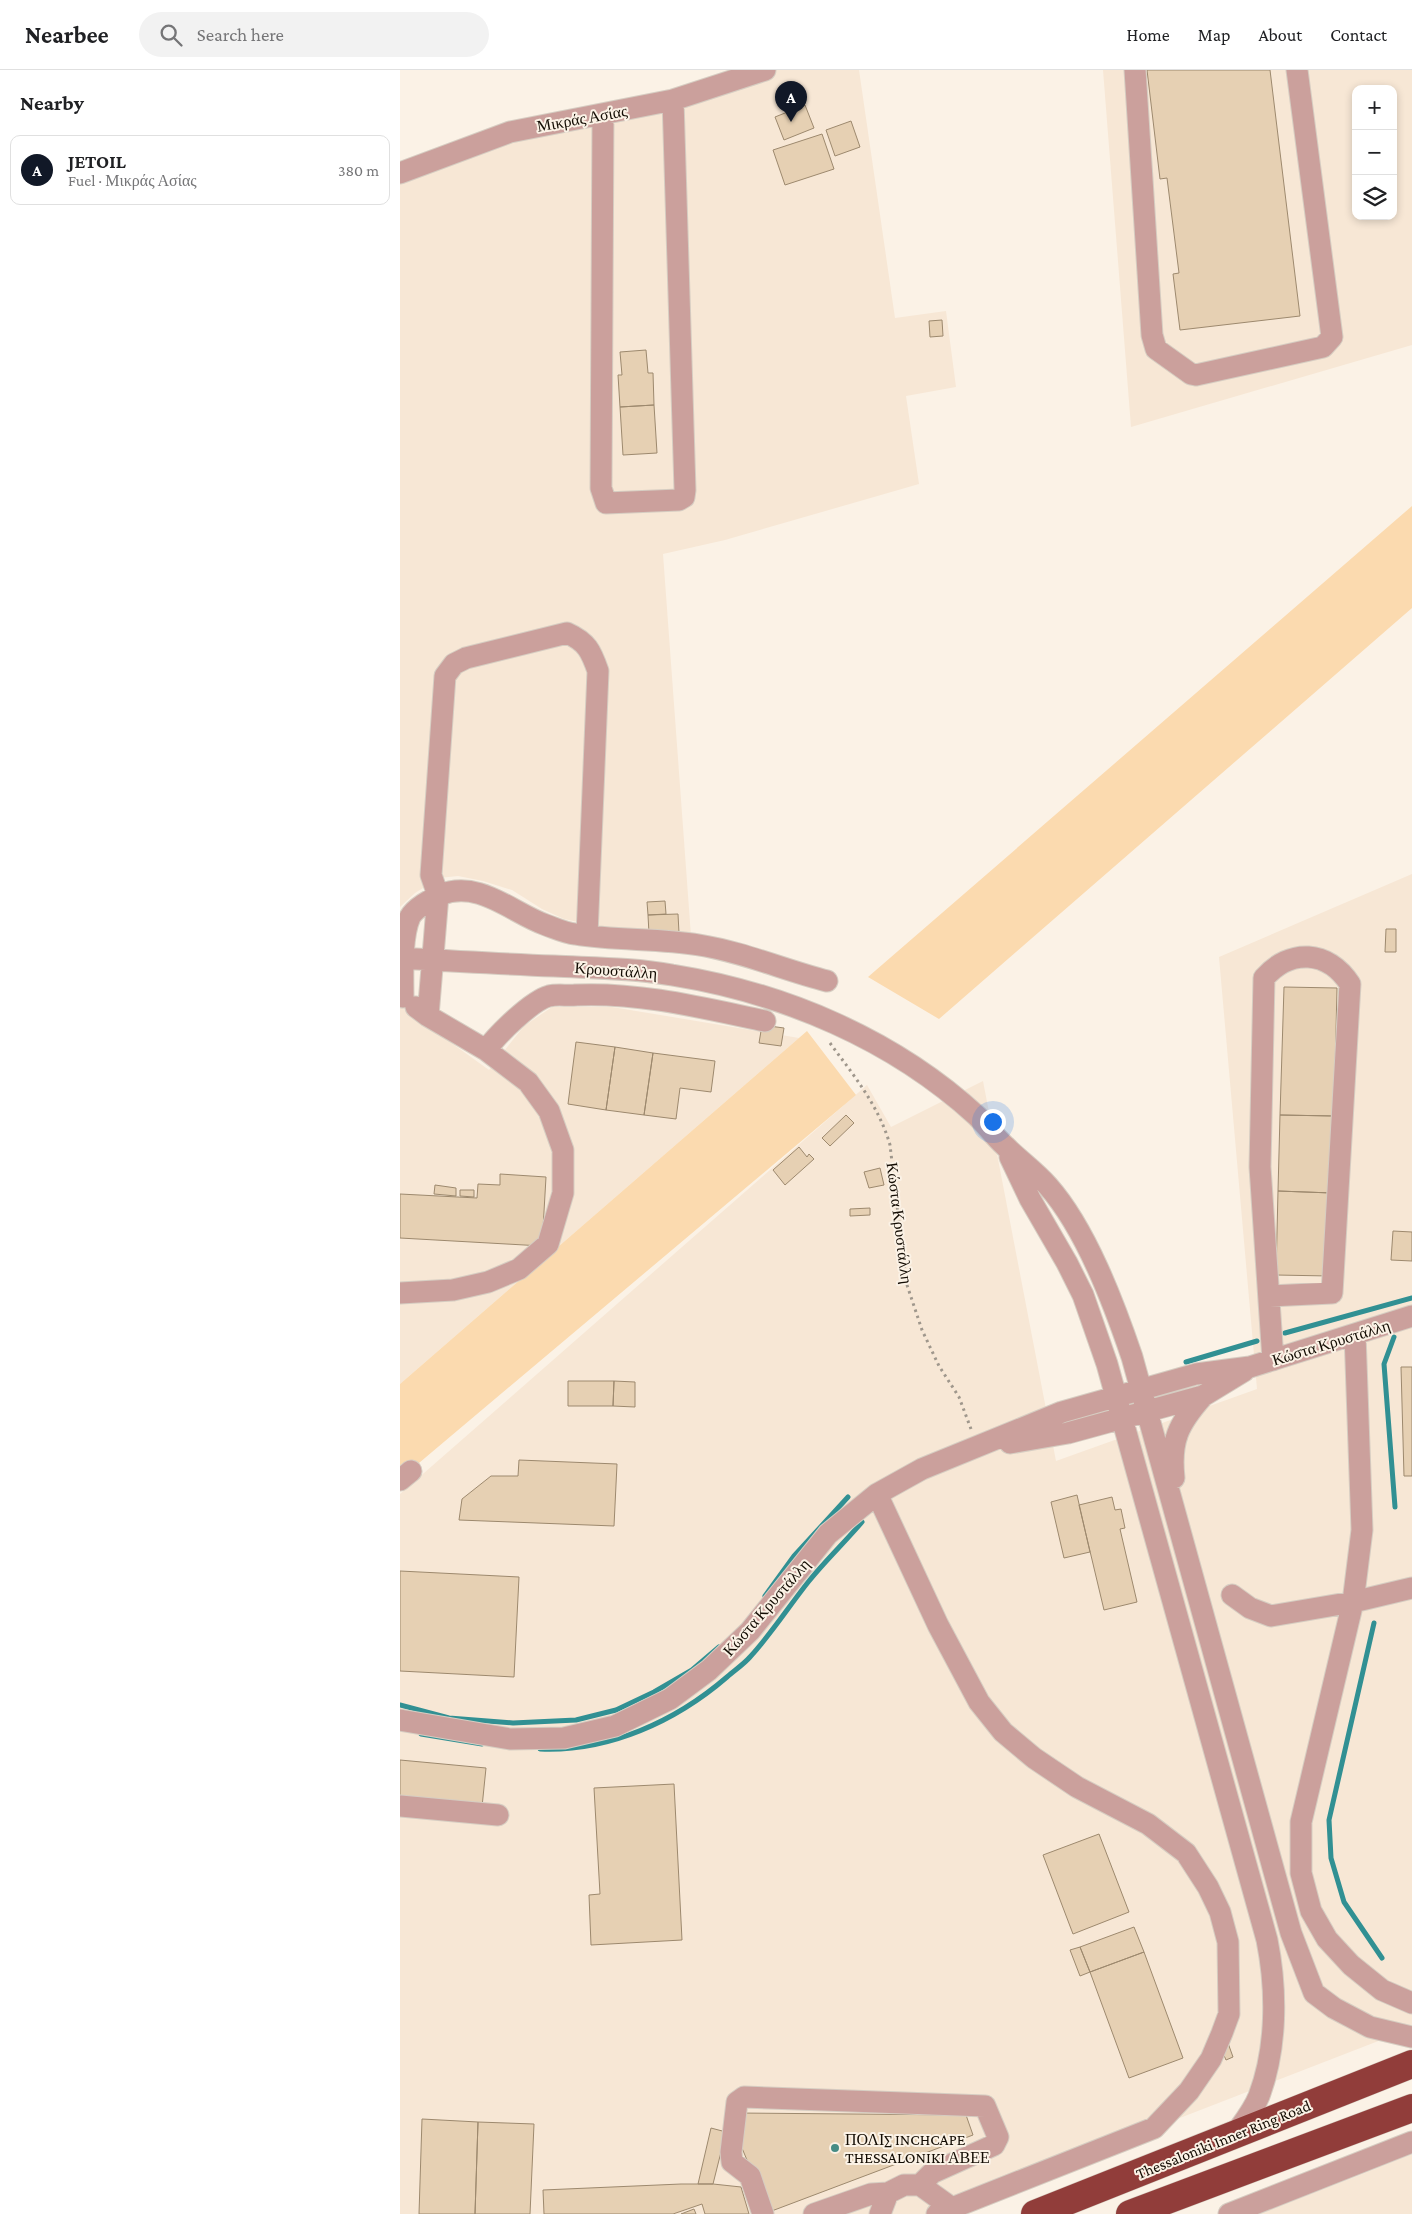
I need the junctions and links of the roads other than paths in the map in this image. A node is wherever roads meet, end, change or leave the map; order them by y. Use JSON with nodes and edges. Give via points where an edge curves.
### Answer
{"nodes":[{"id":1,"x":765,"y":70,"type":"edge"},
{"id":2,"x":1135,"y":70,"type":"edge"},
{"id":3,"x":1297,"y":70,"type":"edge"},
{"id":4,"x":673,"y":100,"type":"junction"},
{"id":5,"x":602,"y":116,"type":"junction"},
{"id":6,"x":400,"y":173,"type":"edge"},
{"id":7,"x":438,"y":896,"type":"junction"},
{"id":8,"x":586,"y":935,"type":"junction"},
{"id":9,"x":402,"y":958,"type":"edge"},
{"id":10,"x":432,"y":960,"type":"junction"},
{"id":11,"x":827,"y":981,"type":"dead end"},
{"id":12,"x":401,"y":995,"type":"edge"},
{"id":13,"x":428,"y":1016,"type":"junction"},
{"id":14,"x":764,"y":1020,"type":"dead end"},
{"id":15,"x":486,"y":1050,"type":"junction"},
{"id":16,"x":1004,"y":1146,"type":"junction"},
{"id":17,"x":400,"y":1293,"type":"edge"},
{"id":18,"x":1269,"y":1296,"type":"junction"},
{"id":19,"x":1412,"y":1316,"type":"edge"},
{"id":20,"x":1355,"y":1334,"type":"junction"},
{"id":21,"x":1273,"y":1360,"type":"junction"},
{"id":22,"x":1250,"y":1367,"type":"junction"},
{"id":23,"x":1141,"y":1389,"type":"junction"},
{"id":24,"x":1116,"y":1396,"type":"junction"},
{"id":25,"x":1203,"y":1396,"type":"junction"},
{"id":26,"x":1147,"y":1412,"type":"junction"},
{"id":27,"x":1122,"y":1419,"type":"junction"},
{"id":28,"x":972,"y":1450,"type":"junction"},
{"id":29,"x":877,"y":1494,"type":"junction"},
{"id":30,"x":1179,"y":1531,"type":"junction"},
{"id":31,"x":1412,"y":1588,"type":"edge"},
{"id":32,"x":1232,"y":1595,"type":"dead end"},
{"id":33,"x":1354,"y":1602,"type":"junction"},
{"id":34,"x":400,"y":1720,"type":"edge"},
{"id":35,"x":400,"y":1806,"type":"edge"},
{"id":36,"x":498,"y":1815,"type":"dead end"},
{"id":37,"x":1412,"y":2003,"type":"edge"},
{"id":38,"x":1412,"y":2037,"type":"edge"},
{"id":39,"x":1412,"y":2064,"type":"edge"},
{"id":40,"x":1412,"y":2108,"type":"edge"},
{"id":41,"x":1234,"y":2136,"type":"junction"},
{"id":42,"x":1412,"y":2142,"type":"edge"},
{"id":43,"x":920,"y":2185,"type":"junction"},
{"id":44,"x":888,"y":2193,"type":"junction"},
{"id":45,"x":1154,"y":2208,"type":"edge"},
{"id":46,"x":944,"y":2211,"type":"edge"},
{"id":47,"x":763,"y":2214,"type":"edge"},
{"id":48,"x":814,"y":2214,"type":"edge"},
{"id":49,"x":880,"y":2214,"type":"edge"},
{"id":50,"x":1035,"y":2214,"type":"edge"},
{"id":51,"x":1130,"y":2214,"type":"edge"},
{"id":52,"x":1229,"y":2214,"type":"edge"}],
"edges":[{"from":1,"to":4,"type":"street","name":"Μικράς Ασίας"},
{"from":2,"to":3,"type":"street","via":[[1152,335],[1156,349],[1196,375],[1323,347],[1332,337]]},
{"from":4,"to":5,"type":"street","name":"Μικράς Ασίας"},
{"from":4,"to":5,"type":"street","via":[[685,490],[680,500],[606,502],[601,488]]},
{"from":5,"to":6,"type":"street","name":"Μικράς Ασίας","via":[[510,132]]},
{"from":7,"to":8,"type":"street","via":[[449,892],[479,893],[497,899],[534,920],[573,934]]},
{"from":7,"to":8,"type":"street","via":[[431,875],[445,676],[454,664],[466,658],[567,634],[582,640],[598,671]]},
{"from":7,"to":9,"type":"street","via":[[410,918]]},
{"from":7,"to":10,"type":"street"},
{"from":8,"to":11,"type":"street","via":[[700,945]]},
{"from":9,"to":10,"type":"street","name":"Κρουστάλλη"},
{"from":9,"to":12,"type":"street"},
{"from":10,"to":13,"type":"street"},
{"from":10,"to":16,"type":"street","name":"Κρουστάλλη","via":[[670,974],[738,988],[827,1030],[854,1032],[916,1068],[978,1117]]},
{"from":12,"to":13,"type":"street"},
{"from":13,"to":15,"type":"street"},
{"from":14,"to":15,"type":"street","via":[[672,1002],[602,994],[549,996],[533,1005],[497,1036]]},
{"from":15,"to":17,"type":"street","via":[[528,1082],[549,1111],[563,1150],[563,1193],[548,1244],[519,1269],[488,1282],[453,1290]]},
{"from":16,"to":23,"type":"street","via":[[1049,1186],[1089,1251],[1121,1324]]},
{"from":16,"to":24,"type":"street","via":[[1083,1296]]},
{"from":18,"to":18,"type":"street","via":[[1332,1293],[1350,984],[1327,962],[1306,957],[1287,960],[1270,970],[1264,978],[1260,1167]]},
{"from":18,"to":21,"type":"street"},
{"from":19,"to":20,"type":"street","name":"Κώστα Κρυστάλλη"},
{"from":20,"to":21,"type":"street","name":"Κώστα Κρυστάλλη"},
{"from":20,"to":33,"type":"street","via":[[1362,1530]]},
{"from":21,"to":22,"type":"street","name":"Κώστα Κρυστάλλη"},
{"from":22,"to":23,"type":"street","name":"Κώστα Κρυστάλλη","via":[[1196,1374]]},
{"from":22,"to":25,"type":"street","name":"Κώστα Κρυστάλλη"},
{"from":23,"to":24,"type":"street","name":"Κώστα Κρυστάλλη"},
{"from":23,"to":26,"type":"street"},
{"from":24,"to":27,"type":"street"},
{"from":24,"to":28,"type":"street","name":"Κώστα Κρυστάλλη","via":[[1062,1412]]},
{"from":25,"to":26,"type":"street","name":"Κώστα Κρυστάλλη"},
{"from":25,"to":30,"type":"street","via":[[1187,1414],[1173,1446]]},
{"from":26,"to":27,"type":"street","name":"Κώστα Κρυστάλλη"},
{"from":26,"to":30,"type":"street"},
{"from":27,"to":28,"type":"street","name":"Κώστα Κρυστάλλη","via":[[1068,1433]]},
{"from":27,"to":41,"type":"street","via":[[1272,1966],[1272,2039],[1268,2066],[1258,2097]]},
{"from":28,"to":29,"type":"street","name":"Κώστα Κρυστάλλη","via":[[922,1469]]},
{"from":29,"to":34,"type":"street","name":"Κώστα Κρυστάλλη","via":[[828,1534],[750,1631],[709,1670],[670,1700],[615,1726],[564,1738],[510,1739]]},
{"from":29,"to":46,"type":"street","via":[[938,1625],[979,1702],[1003,1732],[1034,1758],[1077,1787],[1148,1824],[1186,1853],[1208,1886],[1220,1912],[1228,1942],[1229,2014],[1222,2033],[1211,2059],[1189,2091],[1154,2128]]},
{"from":30,"to":38,"type":"street","via":[[1291,1933],[1314,1993],[1370,2027]]},
{"from":31,"to":33,"type":"street"},
{"from":32,"to":33,"type":"street","via":[[1250,1608],[1271,1616]]},
{"from":33,"to":37,"type":"street","via":[[1301,1822],[1301,1873],[1311,1911],[1328,1939],[1351,1965],[1382,1990]]},
{"from":35,"to":36,"type":"street"},
{"from":39,"to":41,"type":"highway","name":"Thessaloniki Inner Ring Road"},
{"from":40,"to":45,"type":"highway"},
{"from":41,"to":50,"type":"highway","name":"Thessaloniki Inner Ring Road"},
{"from":42,"to":52,"type":"street"},
{"from":43,"to":44,"type":"street","via":[[904,2185]]},
{"from":43,"to":46,"type":"street"},
{"from":43,"to":47,"type":"street","via":[[932,2173],[994,2145],[998,2137],[985,2106],[744,2097],[737,2102],[732,2162],[750,2176]]},
{"from":44,"to":48,"type":"street","via":[[871,2194]]},
{"from":44,"to":49,"type":"street"},
{"from":45,"to":51,"type":"highway"}]}
